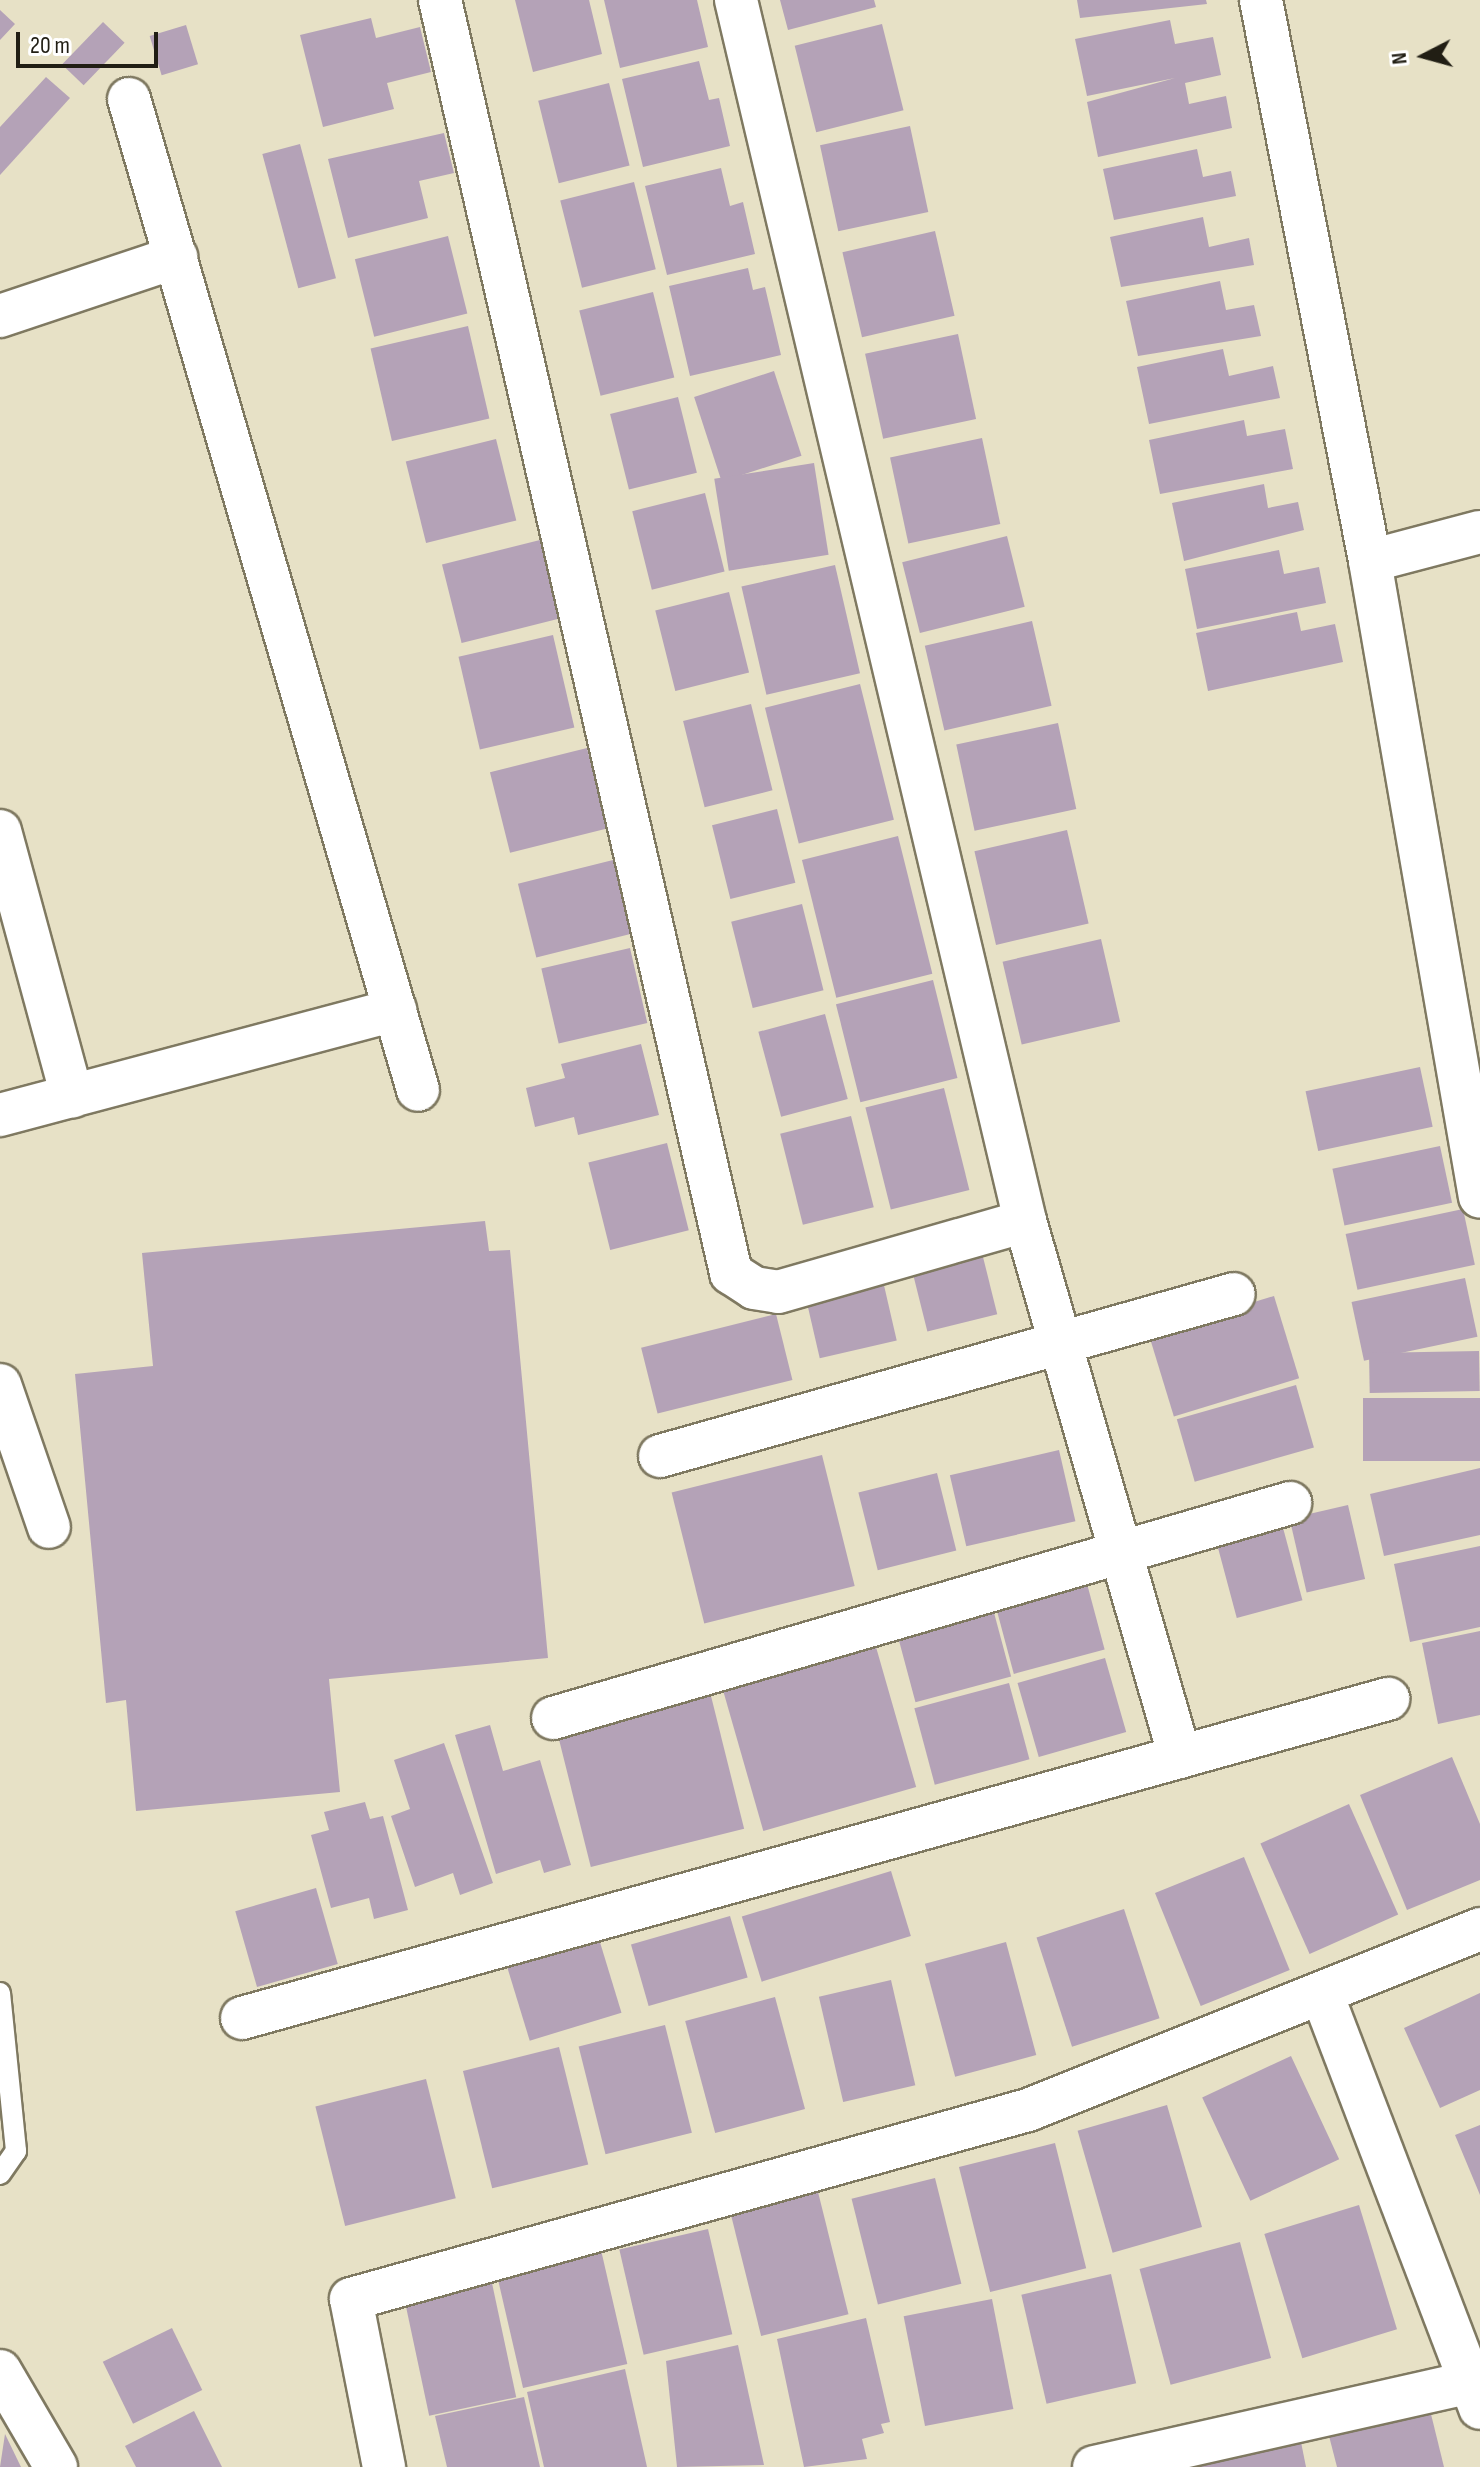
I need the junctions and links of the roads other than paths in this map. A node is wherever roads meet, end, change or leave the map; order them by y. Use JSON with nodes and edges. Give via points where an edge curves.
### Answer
{"nodes":[{"id":1,"x":440,"y":0,"type":"edge"},
{"id":2,"x":736,"y":0,"type":"edge"},
{"id":3,"x":1261,"y":0,"type":"edge"},
{"id":4,"x":129,"y":99,"type":"dead end"},
{"id":5,"x":176,"y":257,"type":"junction"},
{"id":6,"x":0,"y":316,"type":"edge"},
{"id":7,"x":1480,"y":532,"type":"edge"},
{"id":8,"x":1370,"y":561,"type":"junction"},
{"id":9,"x":0,"y":831,"type":"edge"},
{"id":10,"x":395,"y":1010,"type":"junction"},
{"id":11,"x":418,"y":1090,"type":"dead end"},
{"id":12,"x":72,"y":1096,"type":"junction"},
{"id":13,"x":0,"y":1115,"type":"edge"},
{"id":14,"x":1480,"y":1197,"type":"edge"},
{"id":15,"x":1025,"y":1221,"type":"junction"},
{"id":16,"x":1234,"y":1294,"type":"dead end"},
{"id":17,"x":1060,"y":1343,"type":"junction"},
{"id":18,"x":0,"y":1385,"type":"edge"},
{"id":19,"x":660,"y":1456,"type":"dead end"},
{"id":20,"x":1290,"y":1503,"type":"dead end"},
{"id":21,"x":49,"y":1527,"type":"dead end"},
{"id":22,"x":1119,"y":1550,"type":"junction"},
{"id":23,"x":1388,"y":1699,"type":"dead end"},
{"id":24,"x":553,"y":1718,"type":"dead end"},
{"id":25,"x":1180,"y":1757,"type":"junction"},
{"id":26,"x":1480,"y":1929,"type":"edge"},
{"id":27,"x":0,"y":1993,"type":"edge"},
{"id":28,"x":1322,"y":1994,"type":"junction"},
{"id":29,"x":242,"y":2018,"type":"dead end"},
{"id":30,"x":0,"y":2174,"type":"edge"},
{"id":31,"x":0,"y":2371,"type":"edge"},
{"id":32,"x":1475,"y":2395,"type":"edge"},
{"id":33,"x":56,"y":2467,"type":"edge"},
{"id":34,"x":384,"y":2467,"type":"edge"},
{"id":35,"x":1094,"y":2467,"type":"edge"}],
"edges":[{"from":1,"to":15,"type":"street","via":[[731,1273],[754,1288],[778,1292]]},
{"from":2,"to":15,"type":"street"},
{"from":3,"to":8,"type":"street"},
{"from":4,"to":5,"type":"street"},
{"from":5,"to":6,"type":"street"},
{"from":5,"to":10,"type":"street"},
{"from":7,"to":8,"type":"street"},
{"from":8,"to":14,"type":"street"},
{"from":9,"to":12,"type":"street"},
{"from":10,"to":11,"type":"street"},
{"from":10,"to":12,"type":"street"},
{"from":12,"to":13,"type":"street"},
{"from":15,"to":17,"type":"street"},
{"from":16,"to":17,"type":"street"},
{"from":17,"to":19,"type":"street"},
{"from":17,"to":22,"type":"street"},
{"from":18,"to":21,"type":"street"},
{"from":20,"to":22,"type":"street"},
{"from":22,"to":24,"type":"street"},
{"from":22,"to":25,"type":"street"},
{"from":23,"to":25,"type":"street"},
{"from":25,"to":29,"type":"street"},
{"from":26,"to":28,"type":"street"},
{"from":27,"to":30,"type":"lane","via":[[16,2151]]},
{"from":28,"to":32,"type":"street"},
{"from":28,"to":34,"type":"street","via":[[1028,2110],[351,2299]]},
{"from":31,"to":33,"type":"street"},
{"from":32,"to":35,"type":"street"}]}
